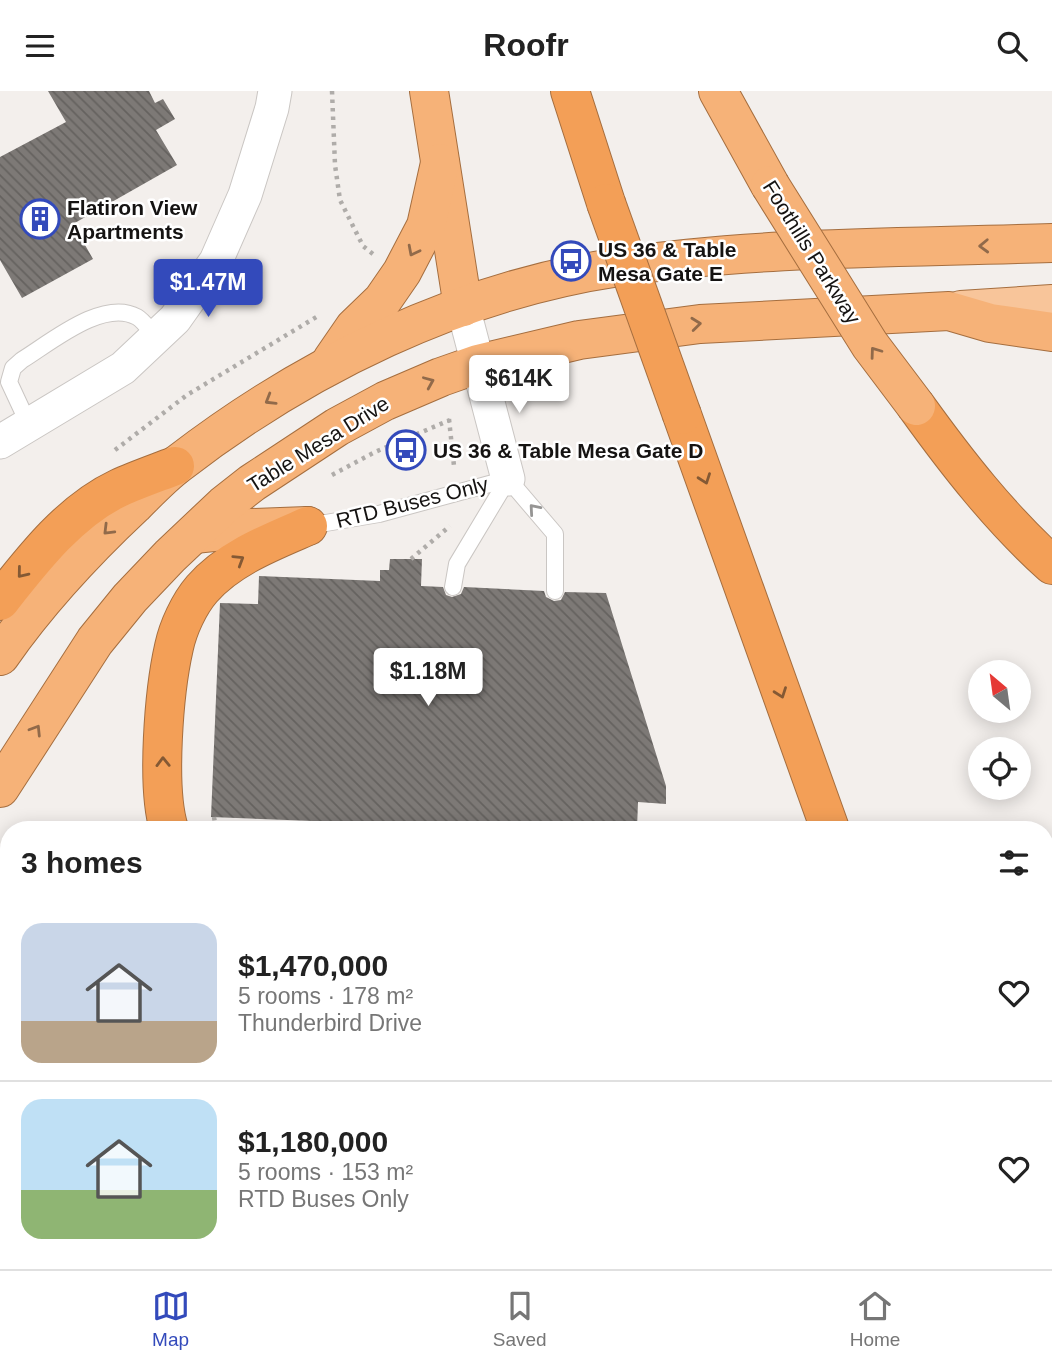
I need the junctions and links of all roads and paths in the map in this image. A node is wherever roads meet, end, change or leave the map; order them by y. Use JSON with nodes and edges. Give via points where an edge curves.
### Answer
{"nodes":[{"id":1,"x":275,"y":91,"type":"edge"},
{"id":2,"x":429,"y":91,"type":"edge"},
{"id":3,"x":569,"y":91,"type":"edge"},
{"id":4,"x":718,"y":91,"type":"edge"},
{"id":5,"x":440,"y":163,"type":"junction"},
{"id":6,"x":1052,"y":243,"type":"edge"},
{"id":7,"x":1052,"y":304,"type":"edge"},
{"id":8,"x":463,"y":307,"type":"junction"},
{"id":9,"x":949,"y":311,"type":"junction"},
{"id":10,"x":323,"y":313,"type":"dead end"},
{"id":11,"x":1052,"y":332,"type":"edge"},
{"id":12,"x":156,"y":337,"type":"junction"},
{"id":13,"x":329,"y":365,"type":"junction"},
{"id":14,"x":478,"y":365,"type":"junction"},
{"id":15,"x":916,"y":406,"type":"junction"},
{"id":16,"x":29,"y":425,"type":"junction"},
{"id":17,"x":0,"y":442,"type":"edge"},
{"id":18,"x":114,"y":451,"type":"dead end"},
{"id":19,"x":175,"y":466,"type":"junction"},
{"id":20,"x":508,"y":479,"type":"junction"},
{"id":21,"x":457,"y":520,"type":"dead end"},
{"id":22,"x":308,"y":526,"type":"junction"},
{"id":23,"x":194,"y":534,"type":"junction"},
{"id":24,"x":1052,"y":540,"type":"edge"},
{"id":25,"x":411,"y":559,"type":"dead end"},
{"id":26,"x":1052,"y":565,"type":"edge"},
{"id":27,"x":453,"y":587,"type":"dead end"},
{"id":28,"x":555,"y":591,"type":"dead end"},
{"id":29,"x":0,"y":601,"type":"edge"},
{"id":30,"x":0,"y":656,"type":"edge"},
{"id":31,"x":0,"y":788,"type":"edge"},
{"id":32,"x":214,"y":817,"type":"dead end"},
{"id":33,"x":167,"y":821,"type":"edge"},
{"id":34,"x":215,"y":821,"type":"edge"},
{"id":35,"x":827,"y":821,"type":"edge"}],
"edges":[{"from":1,"to":12,"type":"street","via":[[246,195],[216,261],[175,319]]},
{"from":2,"to":5,"type":"highway"},
{"from":3,"to":35,"type":"highway","one_way":true,"bridge":true},
{"from":15,"to":4,"type":"highway","name":"Foothills Parkway","one_way":true,"bridge":true,"via":[[870,345],[770,185]]},
{"from":5,"to":8,"type":"highway"},
{"from":5,"to":13,"type":"highway","one_way":true,"via":[[426,226],[402,272]]},
{"from":6,"to":8,"type":"highway","one_way":true,"via":[[779,253],[618,267]]},
{"from":7,"to":9,"type":"main road"},
{"from":8,"to":13,"type":"highway"},
{"from":8,"to":14,"type":"street","name":"RTD Buses Only"},
{"from":9,"to":11,"type":"highway","name":"Table Mesa Drive","via":[[990,323]]},
{"from":14,"to":9,"type":"highway","name":"Table Mesa Drive","one_way":true,"via":[[579,340],[700,324]]},
{"from":10,"to":18,"type":"path","via":[[187,394]]},
{"from":12,"to":16,"type":"street","via":[[123,368]]},
{"from":12,"to":16,"type":"lane","via":[[138,317],[111,312],[95,315],[22,360],[13,368],[9,382]]},
{"from":13,"to":19,"type":"highway","one_way":true,"via":[[252,411]]},
{"from":14,"to":20,"type":"street","name":"RTD Buses Only"},
{"from":23,"to":14,"type":"highway","name":"Table Mesa Drive","one_way":true,"via":[[252,483],[337,427],[385,401]]},
{"from":15,"to":24,"type":"highway","name":"Foothills Parkway"},
{"from":15,"to":26,"type":"highway","via":[[978,488]]},
{"from":16,"to":17,"type":"street"},
{"from":19,"to":29,"type":"highway","one_way":true,"via":[[118,489],[74,518]]},
{"from":19,"to":30,"type":"highway","one_way":true,"via":[[68,569]]},
{"from":20,"to":22,"type":"lane","name":"RTD Buses Only","via":[[379,514]]},
{"from":20,"to":27,"type":"lane","via":[[457,563]]},
{"from":28,"to":20,"type":"lane","one_way":true,"via":[[555,534]]},
{"from":21,"to":25,"type":"path"},
{"from":22,"to":23,"type":"highway"},
{"from":33,"to":22,"type":"highway","one_way":true,"via":[[163,738],[174,646],[186,615],[202,589],[226,568]]},
{"from":31,"to":23,"type":"highway","name":"Table Mesa Drive","one_way":true,"via":[[95,641],[130,598]]},
{"from":32,"to":34,"type":"path"}]}
